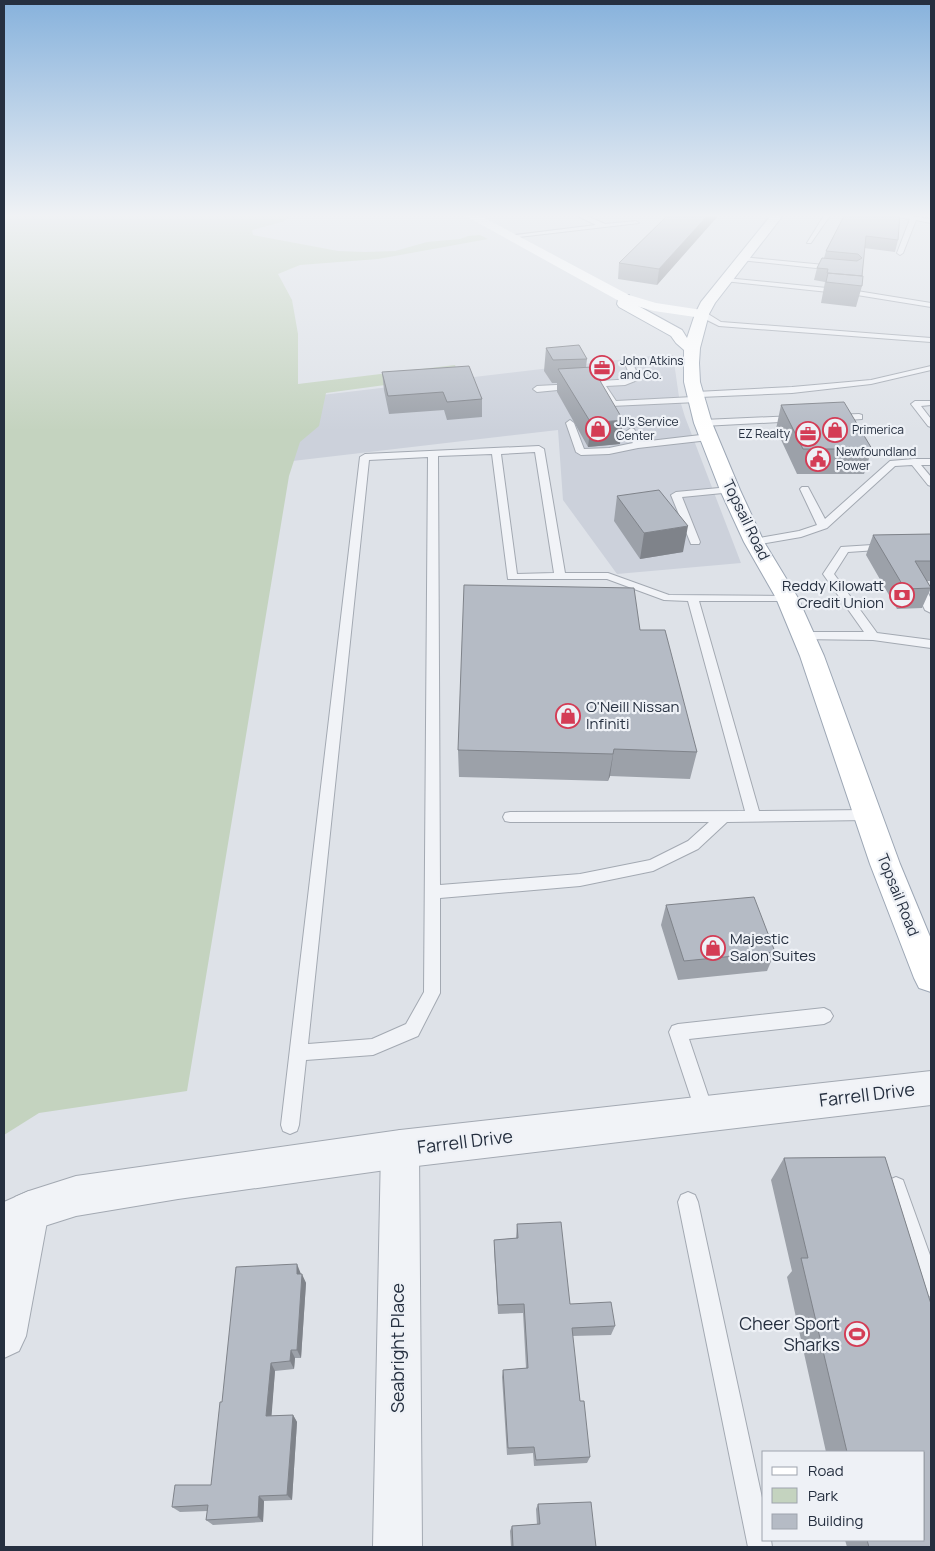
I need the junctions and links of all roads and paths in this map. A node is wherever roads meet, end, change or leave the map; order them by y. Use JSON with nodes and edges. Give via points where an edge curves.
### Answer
{"nodes":[{"id":1,"x":603,"y":286,"type":"edge"},
{"id":2,"x":721,"y":286,"type":"edge"},
{"id":3,"x":790,"y":286,"type":"edge"},
{"id":4,"x":624,"y":298,"type":"junction"},
{"id":5,"x":931,"y":305,"type":"edge"},
{"id":6,"x":702,"y":314,"type":"junction"},
{"id":7,"x":931,"y":340,"type":"edge"},
{"id":8,"x":692,"y":348,"type":"junction"},
{"id":9,"x":630,"y":366,"type":"dead end"},
{"id":10,"x":931,"y":368,"type":"edge"},
{"id":11,"x":590,"y":385,"type":"junction"},
{"id":12,"x":537,"y":389,"type":"dead end"},
{"id":13,"x":696,"y":397,"type":"junction"},
{"id":14,"x":931,"y":403,"type":"edge"},
{"id":15,"x":859,"y":417,"type":"dead end"},
{"id":16,"x":820,"y":418,"type":"edge"},
{"id":17,"x":800,"y":419,"type":"edge"},
{"id":18,"x":570,"y":423,"type":"dead end"},
{"id":19,"x":931,"y":424,"type":"edge"},
{"id":20,"x":706,"y":430,"type":"junction"},
{"id":21,"x":631,"y":431,"type":"dead end"},
{"id":22,"x":638,"y":445,"type":"junction"},
{"id":23,"x":496,"y":450,"type":"junction"},
{"id":24,"x":432,"y":454,"type":"junction"},
{"id":25,"x":914,"y":462,"type":"junction"},
{"id":26,"x":931,"y":462,"type":"edge"},
{"id":27,"x":931,"y":483,"type":"edge"},
{"id":28,"x":805,"y":489,"type":"dead end"},
{"id":29,"x":730,"y":490,"type":"junction"},
{"id":30,"x":823,"y":526,"type":"junction"},
{"id":31,"x":695,"y":542,"type":"dead end"},
{"id":32,"x":754,"y":542,"type":"junction"},
{"id":33,"x":902,"y":546,"type":"edge"},
{"id":34,"x":560,"y":577,"type":"junction"},
{"id":35,"x":923,"y":593,"type":"edge"},
{"id":36,"x":787,"y":598,"type":"junction"},
{"id":37,"x":692,"y":600,"type":"junction"},
{"id":38,"x":931,"y":610,"type":"edge"},
{"id":39,"x":803,"y":636,"type":"junction"},
{"id":40,"x":873,"y":636,"type":"junction"},
{"id":41,"x":931,"y":644,"type":"edge"},
{"id":42,"x":867,"y":815,"type":"junction"},
{"id":43,"x":753,"y":816,"type":"junction"},
{"id":44,"x":510,"y":817,"type":"dead end"},
{"id":45,"x":724,"y":817,"type":"junction"},
{"id":46,"x":432,"y":892,"type":"junction"},
{"id":47,"x":931,"y":978,"type":"edge"},
{"id":48,"x":824,"y":1016,"type":"dead end"},
{"id":49,"x":297,"y":1053,"type":"junction"},
{"id":50,"x":931,"y":1088,"type":"edge"},
{"id":51,"x":705,"y":1114,"type":"junction"},
{"id":52,"x":290,"y":1125,"type":"dead end"},
{"id":53,"x":400,"y":1149,"type":"junction"},
{"id":54,"x":896,"y":1187,"type":"edge"},
{"id":55,"x":688,"y":1202,"type":"dead end"},
{"id":56,"x":16,"y":1217,"type":"edge"},
{"id":57,"x":931,"y":1287,"type":"edge"},
{"id":58,"x":4,"y":1336,"type":"edge"},
{"id":59,"x":397,"y":1547,"type":"edge"},
{"id":60,"x":760,"y":1547,"type":"edge"}],
"edges":[{"from":1,"to":4,"type":"main road"},
{"from":2,"to":6,"type":"main road","name":"Topsail Road"},
{"from":3,"to":5,"type":"lane"},
{"from":4,"to":6,"type":"main road","via":[[654,307]]},
{"from":4,"to":8,"type":"main road","via":[[624,304],[677,333]]},
{"from":6,"to":7,"type":"lane","via":[[719,324]]},
{"from":6,"to":8,"type":"main road","name":"Topsail Road"},
{"from":8,"to":13,"type":"main road","name":"Topsail Road"},
{"from":9,"to":11,"type":"lane","via":[[636,379],[625,383]]},
{"from":10,"to":13,"type":"lane","via":[[870,382]]},
{"from":11,"to":12,"type":"lane"},
{"from":11,"to":13,"type":"lane","via":[[614,404]]},
{"from":13,"to":20,"type":"main road","name":"Topsail Road"},
{"from":14,"to":19,"type":"lane","via":[[915,404]]},
{"from":15,"to":16,"type":"lane"},
{"from":17,"to":20,"type":"lane"},
{"from":18,"to":22,"type":"lane","via":[[582,452]]},
{"from":20,"to":22,"type":"lane"},
{"from":20,"to":29,"type":"main road","name":"Topsail Road"},
{"from":21,"to":22,"type":"lane"},
{"from":23,"to":24,"type":"lane"},
{"from":23,"to":34,"type":"lane","via":[[539,449]]},
{"from":23,"to":34,"type":"lane","via":[[512,577]]},
{"from":24,"to":46,"type":"lane"},
{"from":24,"to":49,"type":"lane","via":[[365,457]]},
{"from":25,"to":26,"type":"lane"},
{"from":25,"to":27,"type":"lane"},
{"from":25,"to":30,"type":"lane","via":[[893,463]]},
{"from":28,"to":30,"type":"lane"},
{"from":29,"to":31,"type":"lane","via":[[676,495]]},
{"from":29,"to":32,"type":"main road","name":"Topsail Road"},
{"from":30,"to":32,"type":"lane","via":[[800,534]]},
{"from":32,"to":36,"type":"main road","name":"Topsail Road"},
{"from":33,"to":40,"type":"lane","via":[[844,549],[828,574]]},
{"from":34,"to":37,"type":"lane","via":[[608,576],[668,598]]},
{"from":35,"to":38,"type":"lane"},
{"from":36,"to":37,"type":"lane"},
{"from":36,"to":39,"type":"main road","name":"Topsail Road"},
{"from":37,"to":43,"type":"lane"},
{"from":39,"to":40,"type":"lane"},
{"from":39,"to":42,"type":"main road","name":"Topsail Road"},
{"from":40,"to":41,"type":"lane"},
{"from":42,"to":43,"type":"lane"},
{"from":42,"to":47,"type":"main road","name":"Topsail Road"},
{"from":43,"to":45,"type":"lane"},
{"from":44,"to":45,"type":"lane"},
{"from":45,"to":46,"type":"lane","via":[[693,845],[654,865],[580,880]]},
{"from":46,"to":49,"type":"lane","via":[[432,993],[412,1030],[373,1047]]},
{"from":48,"to":51,"type":"lane","via":[[678,1032]]},
{"from":49,"to":52,"type":"lane"},
{"from":50,"to":51,"type":"street","name":"Farrell Drive"},
{"from":51,"to":53,"type":"street","name":"Farrell Drive"},
{"from":53,"to":56,"type":"street","name":"Farrell Drive","via":[[104,1191],[76,1196]]},
{"from":53,"to":59,"type":"street","name":"Seabright Place"},
{"from":54,"to":57,"type":"lane"},
{"from":55,"to":60,"type":"lane"},
{"from":56,"to":58,"type":"street"}]}
